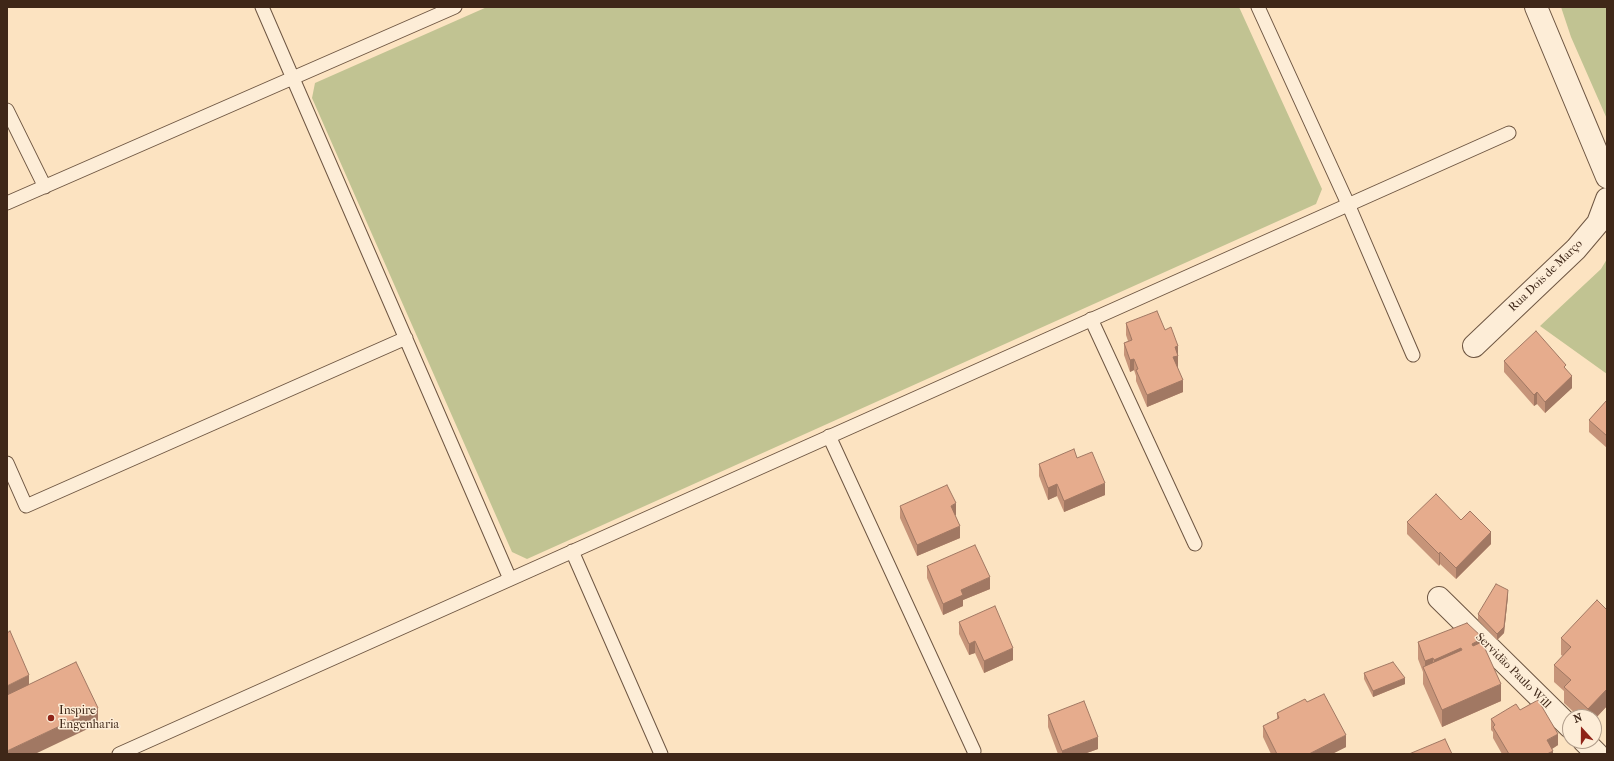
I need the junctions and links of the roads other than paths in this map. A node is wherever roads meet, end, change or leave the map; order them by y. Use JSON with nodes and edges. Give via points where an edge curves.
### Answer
{"nodes":[{"id":1,"x":262,"y":7,"type":"edge"},
{"id":2,"x":455,"y":7,"type":"edge"},
{"id":3,"x":1258,"y":7,"type":"edge"},
{"id":4,"x":1536,"y":7,"type":"edge"},
{"id":5,"x":293,"y":78,"type":"junction"},
{"id":6,"x":7,"y":110,"type":"edge"},
{"id":7,"x":1509,"y":133,"type":"dead end"},
{"id":8,"x":1607,"y":177,"type":"edge"},
{"id":9,"x":45,"y":187,"type":"junction"},
{"id":10,"x":1607,"y":199,"type":"edge"},
{"id":11,"x":7,"y":203,"type":"edge"},
{"id":12,"x":1348,"y":204,"type":"junction"},
{"id":13,"x":1091,"y":319,"type":"junction"},
{"id":14,"x":406,"y":338,"type":"junction"},
{"id":15,"x":1474,"y":346,"type":"dead end"},
{"id":16,"x":1413,"y":356,"type":"dead end"},
{"id":17,"x":829,"y":436,"type":"junction"},
{"id":18,"x":7,"y":463,"type":"edge"},
{"id":19,"x":1195,"y":544,"type":"dead end"},
{"id":20,"x":572,"y":551,"type":"junction"},
{"id":21,"x":510,"y":579,"type":"junction"},
{"id":22,"x":1439,"y":598,"type":"dead end"},
{"id":23,"x":1562,"y":719,"type":"edge"},
{"id":24,"x":974,"y":751,"type":"dead end"},
{"id":25,"x":119,"y":754,"type":"edge"},
{"id":26,"x":661,"y":754,"type":"edge"}],
"edges":[{"from":1,"to":5,"type":"lane"},
{"from":2,"to":5,"type":"lane"},
{"from":3,"to":12,"type":"lane"},
{"from":4,"to":8,"type":"street"},
{"from":5,"to":9,"type":"lane"},
{"from":5,"to":14,"type":"lane"},
{"from":6,"to":9,"type":"lane"},
{"from":7,"to":12,"type":"lane"},
{"from":9,"to":11,"type":"lane"},
{"from":10,"to":15,"type":"street","name":"Rua Dois de Março","via":[[1598,223],[1576,249]]},
{"from":12,"to":13,"type":"lane"},
{"from":12,"to":16,"type":"lane"},
{"from":13,"to":17,"type":"lane"},
{"from":13,"to":19,"type":"lane"},
{"from":14,"to":18,"type":"lane","via":[[26,506]]},
{"from":14,"to":21,"type":"lane"},
{"from":17,"to":20,"type":"lane"},
{"from":17,"to":24,"type":"lane"},
{"from":20,"to":21,"type":"lane"},
{"from":20,"to":26,"type":"lane"},
{"from":21,"to":25,"type":"lane"},
{"from":22,"to":23,"type":"street","name":"Servidão Paulo Will"}]}
